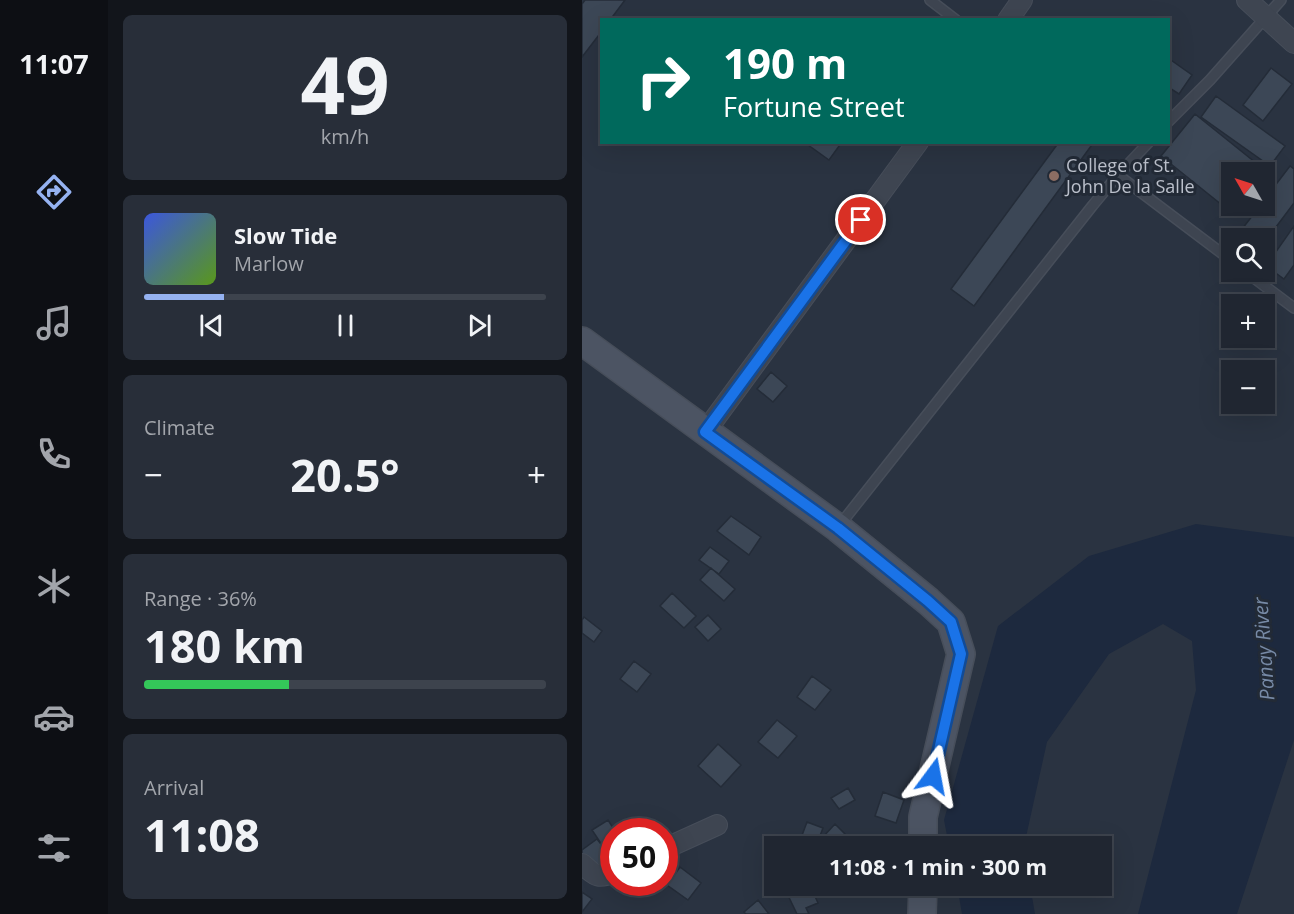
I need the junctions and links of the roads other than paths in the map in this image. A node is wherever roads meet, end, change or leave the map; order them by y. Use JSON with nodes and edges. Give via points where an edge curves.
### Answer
{"nodes":[{"id":1,"x":930,"y":0,"type":"edge"},
{"id":2,"x":1022,"y":0,"type":"edge"},
{"id":3,"x":1246,"y":0,"type":"edge"},
{"id":4,"x":1281,"y":0,"type":"edge"},
{"id":5,"x":1266,"y":16,"type":"junction"},
{"id":6,"x":953,"y":18,"type":"edge"},
{"id":7,"x":1009,"y":18,"type":"edge"},
{"id":8,"x":1294,"y":43,"type":"edge"},
{"id":9,"x":1170,"y":120,"type":"edge"},
{"id":10,"x":917,"y":144,"type":"edge"},
{"id":11,"x":1147,"y":144,"type":"edge"},
{"id":12,"x":1118,"y":174,"type":"junction"},
{"id":13,"x":1221,"y":253,"type":"edge"},
{"id":14,"x":1259,"y":282,"type":"edge"},
{"id":15,"x":1294,"y":308,"type":"edge"},
{"id":16,"x":582,"y":341,"type":"edge"},
{"id":17,"x":705,"y":432,"type":"junction"},
{"id":18,"x":838,"y":528,"type":"junction"},
{"id":19,"x":717,"y":825,"type":"dead end"},
{"id":20,"x":923,"y":836,"type":"edge"},
{"id":21,"x":678,"y":843,"type":"edge"},
{"id":22,"x":582,"y":864,"type":"edge"},
{"id":23,"x":600,"y":876,"type":"edge"},
{"id":24,"x":922,"y":896,"type":"edge"},
{"id":25,"x":922,"y":914,"type":"edge"}],
"edges":[{"from":1,"to":6,"type":"lane"},
{"from":2,"to":7,"type":"street"},
{"from":3,"to":5,"type":"street"},
{"from":4,"to":5,"type":"lane"},
{"from":5,"to":8,"type":"street"},
{"from":5,"to":9,"type":"lane"},
{"from":10,"to":17,"type":"street"},
{"from":11,"to":12,"type":"lane"},
{"from":12,"to":13,"type":"lane"},
{"from":12,"to":18,"type":"lane"},
{"from":14,"to":15,"type":"lane"},
{"from":16,"to":17,"type":"main road"},
{"from":17,"to":18,"type":"main road"},
{"from":18,"to":20,"type":"main road","via":[[951,622],[961,654],[923,817]]},
{"from":19,"to":21,"type":"street"},
{"from":22,"to":23,"type":"street"},
{"from":24,"to":25,"type":"main road"}]}
